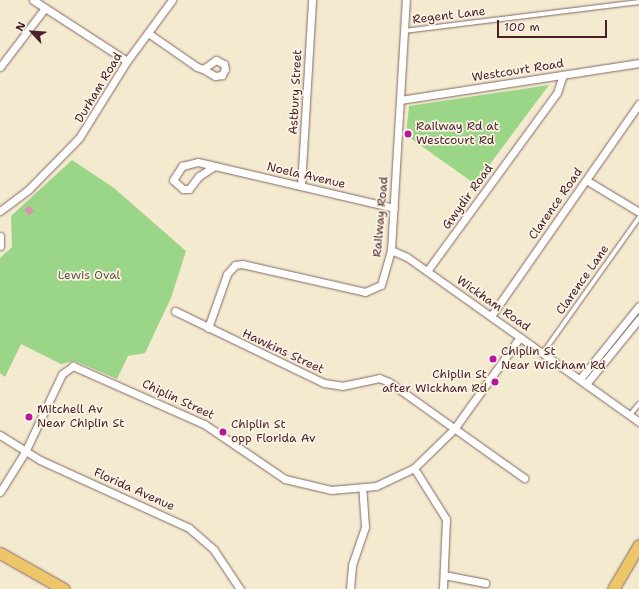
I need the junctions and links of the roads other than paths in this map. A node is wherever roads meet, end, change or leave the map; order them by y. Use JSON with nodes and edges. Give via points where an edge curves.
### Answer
{"nodes":[{"id":1,"x":33,"y":0,"type":"edge"},
{"id":2,"x":172,"y":0,"type":"edge"},
{"id":3,"x":312,"y":0,"type":"edge"},
{"id":4,"x":406,"y":0,"type":"edge"},
{"id":5,"x":639,"y":2,"type":"edge"},
{"id":6,"x":45,"y":8,"type":"junction"},
{"id":7,"x":404,"y":31,"type":"junction"},
{"id":8,"x":148,"y":32,"type":"junction"},
{"id":9,"x":127,"y":61,"type":"junction"},
{"id":10,"x":639,"y":63,"type":"edge"},
{"id":11,"x":0,"y":67,"type":"edge"},
{"id":12,"x":203,"y":69,"type":"dead end"},
{"id":13,"x":563,"y":75,"type":"junction"},
{"id":14,"x":400,"y":100,"type":"junction"},
{"id":15,"x":639,"y":104,"type":"edge"},
{"id":16,"x":213,"y":167,"type":"junction"},
{"id":17,"x":586,"y":180,"type":"junction"},
{"id":18,"x":301,"y":186,"type":"junction"},
{"id":19,"x":394,"y":208,"type":"junction"},
{"id":20,"x":0,"y":211,"type":"edge"},
{"id":21,"x":639,"y":213,"type":"edge"},
{"id":22,"x":0,"y":236,"type":"edge"},
{"id":23,"x":0,"y":246,"type":"edge"},
{"id":24,"x":391,"y":250,"type":"junction"},
{"id":25,"x":427,"y":271,"type":"junction"},
{"id":26,"x":639,"y":306,"type":"edge"},
{"id":27,"x":175,"y":311,"type":"dead end"},
{"id":28,"x":490,"y":316,"type":"junction"},
{"id":29,"x":639,"y":319,"type":"edge"},
{"id":30,"x":208,"y":328,"type":"junction"},
{"id":31,"x":520,"y":338,"type":"junction"},
{"id":32,"x":543,"y":353,"type":"junction"},
{"id":33,"x":580,"y":380,"type":"junction"},
{"id":34,"x":586,"y":384,"type":"junction"},
{"id":35,"x":639,"y":404,"type":"edge"},
{"id":36,"x":630,"y":415,"type":"junction"},
{"id":37,"x":639,"y":422,"type":"edge"},
{"id":38,"x":454,"y":429,"type":"junction"},
{"id":39,"x":0,"y":434,"type":"edge"},
{"id":40,"x":25,"y":452,"type":"junction"},
{"id":41,"x":414,"y":468,"type":"junction"},
{"id":42,"x":524,"y":478,"type":"dead end"},
{"id":43,"x":362,"y":488,"type":"junction"},
{"id":44,"x":0,"y":492,"type":"edge"},
{"id":45,"x":639,"y":545,"type":"edge"},
{"id":46,"x":0,"y":553,"type":"edge"},
{"id":47,"x":444,"y":575,"type":"junction"},
{"id":48,"x":485,"y":583,"type":"dead end"},
{"id":49,"x":64,"y":589,"type":"edge"},
{"id":50,"x":240,"y":589,"type":"edge"},
{"id":51,"x":350,"y":589,"type":"edge"},
{"id":52,"x":443,"y":589,"type":"edge"},
{"id":53,"x":613,"y":589,"type":"edge"}],
"edges":[{"from":1,"to":6,"type":"street"},
{"from":2,"to":8,"type":"street","name":"Durham Road"},
{"from":3,"to":18,"type":"street","name":"Astbury Street"},
{"from":4,"to":7,"type":"street","name":"Railway Road"},
{"from":5,"to":7,"type":"lane","name":"Regent Lane"},
{"from":6,"to":9,"type":"street"},
{"from":6,"to":11,"type":"street"},
{"from":7,"to":14,"type":"street","name":"Railway Road"},
{"from":8,"to":9,"type":"street","name":"Durham Road"},
{"from":8,"to":12,"type":"street"},
{"from":9,"to":20,"type":"street","name":"Durham Road","via":[[79,138],[29,189]]},
{"from":10,"to":13,"type":"street","name":"Westcourt Road"},
{"from":13,"to":14,"type":"street","name":"Westcourt Road"},
{"from":13,"to":25,"type":"street","name":"Gwydir Road","via":[[558,93]]},
{"from":14,"to":19,"type":"street","name":"Railway Road"},
{"from":15,"to":17,"type":"street","name":"Clarence Road"},
{"from":16,"to":16,"type":"street","name":"Noela Avenue","via":[[198,162],[187,163],[175,173],[173,180],[183,189],[189,189]]},
{"from":16,"to":18,"type":"street","name":"Noela Avenue"},
{"from":17,"to":21,"type":"street"},
{"from":17,"to":28,"type":"street","name":"Clarence Road"},
{"from":18,"to":19,"type":"street","name":"Noela Avenue"},
{"from":19,"to":24,"type":"street","name":"Railway Road"},
{"from":21,"to":32,"type":"lane","name":"Clarence Lane"},
{"from":22,"to":23,"type":"street"},
{"from":24,"to":25,"type":"street","name":"Wickham Road"},
{"from":24,"to":30,"type":"street","name":"Railway Road","via":[[381,285],[370,292],[235,265],[227,274]]},
{"from":25,"to":28,"type":"street","name":"Wickham Road"},
{"from":26,"to":33,"type":"street"},
{"from":27,"to":30,"type":"street","name":"Hawkins Street"},
{"from":28,"to":31,"type":"street","name":"Wickham Road"},
{"from":29,"to":34,"type":"street"},
{"from":30,"to":38,"type":"street","name":"Hawkins Street","via":[[324,383],[342,386],[382,379]]},
{"from":31,"to":32,"type":"street","name":"Wickham Road"},
{"from":31,"to":38,"type":"street","name":"Chiplin Street"},
{"from":32,"to":33,"type":"street","name":"Wickham Road"},
{"from":33,"to":34,"type":"street","name":"Wickham Road"},
{"from":34,"to":36,"type":"street","name":"Wickham Road"},
{"from":35,"to":36,"type":"lane"},
{"from":36,"to":37,"type":"street","name":"Wickham Road"},
{"from":38,"to":41,"type":"street","name":"Chiplin Street"},
{"from":38,"to":42,"type":"street","name":"Hawkins Street"},
{"from":39,"to":40,"type":"street","name":"Florida Avenue"},
{"from":40,"to":43,"type":"street","name":"Chiplin Street","via":[[62,374],[67,368],[76,367],[190,416],[215,430],[266,469],[297,484],[331,490]]},
{"from":40,"to":44,"type":"street"},
{"from":40,"to":50,"type":"street","name":"Florida Avenue","via":[[181,523],[208,543]]},
{"from":41,"to":43,"type":"street","name":"Chiplin Street","via":[[396,479]]},
{"from":41,"to":47,"type":"street","via":[[444,513]]},
{"from":43,"to":51,"type":"street","via":[[365,526],[352,565]]},
{"from":45,"to":53,"type":"main road"},
{"from":46,"to":49,"type":"main road"},
{"from":47,"to":48,"type":"street"},
{"from":47,"to":52,"type":"street"}]}
